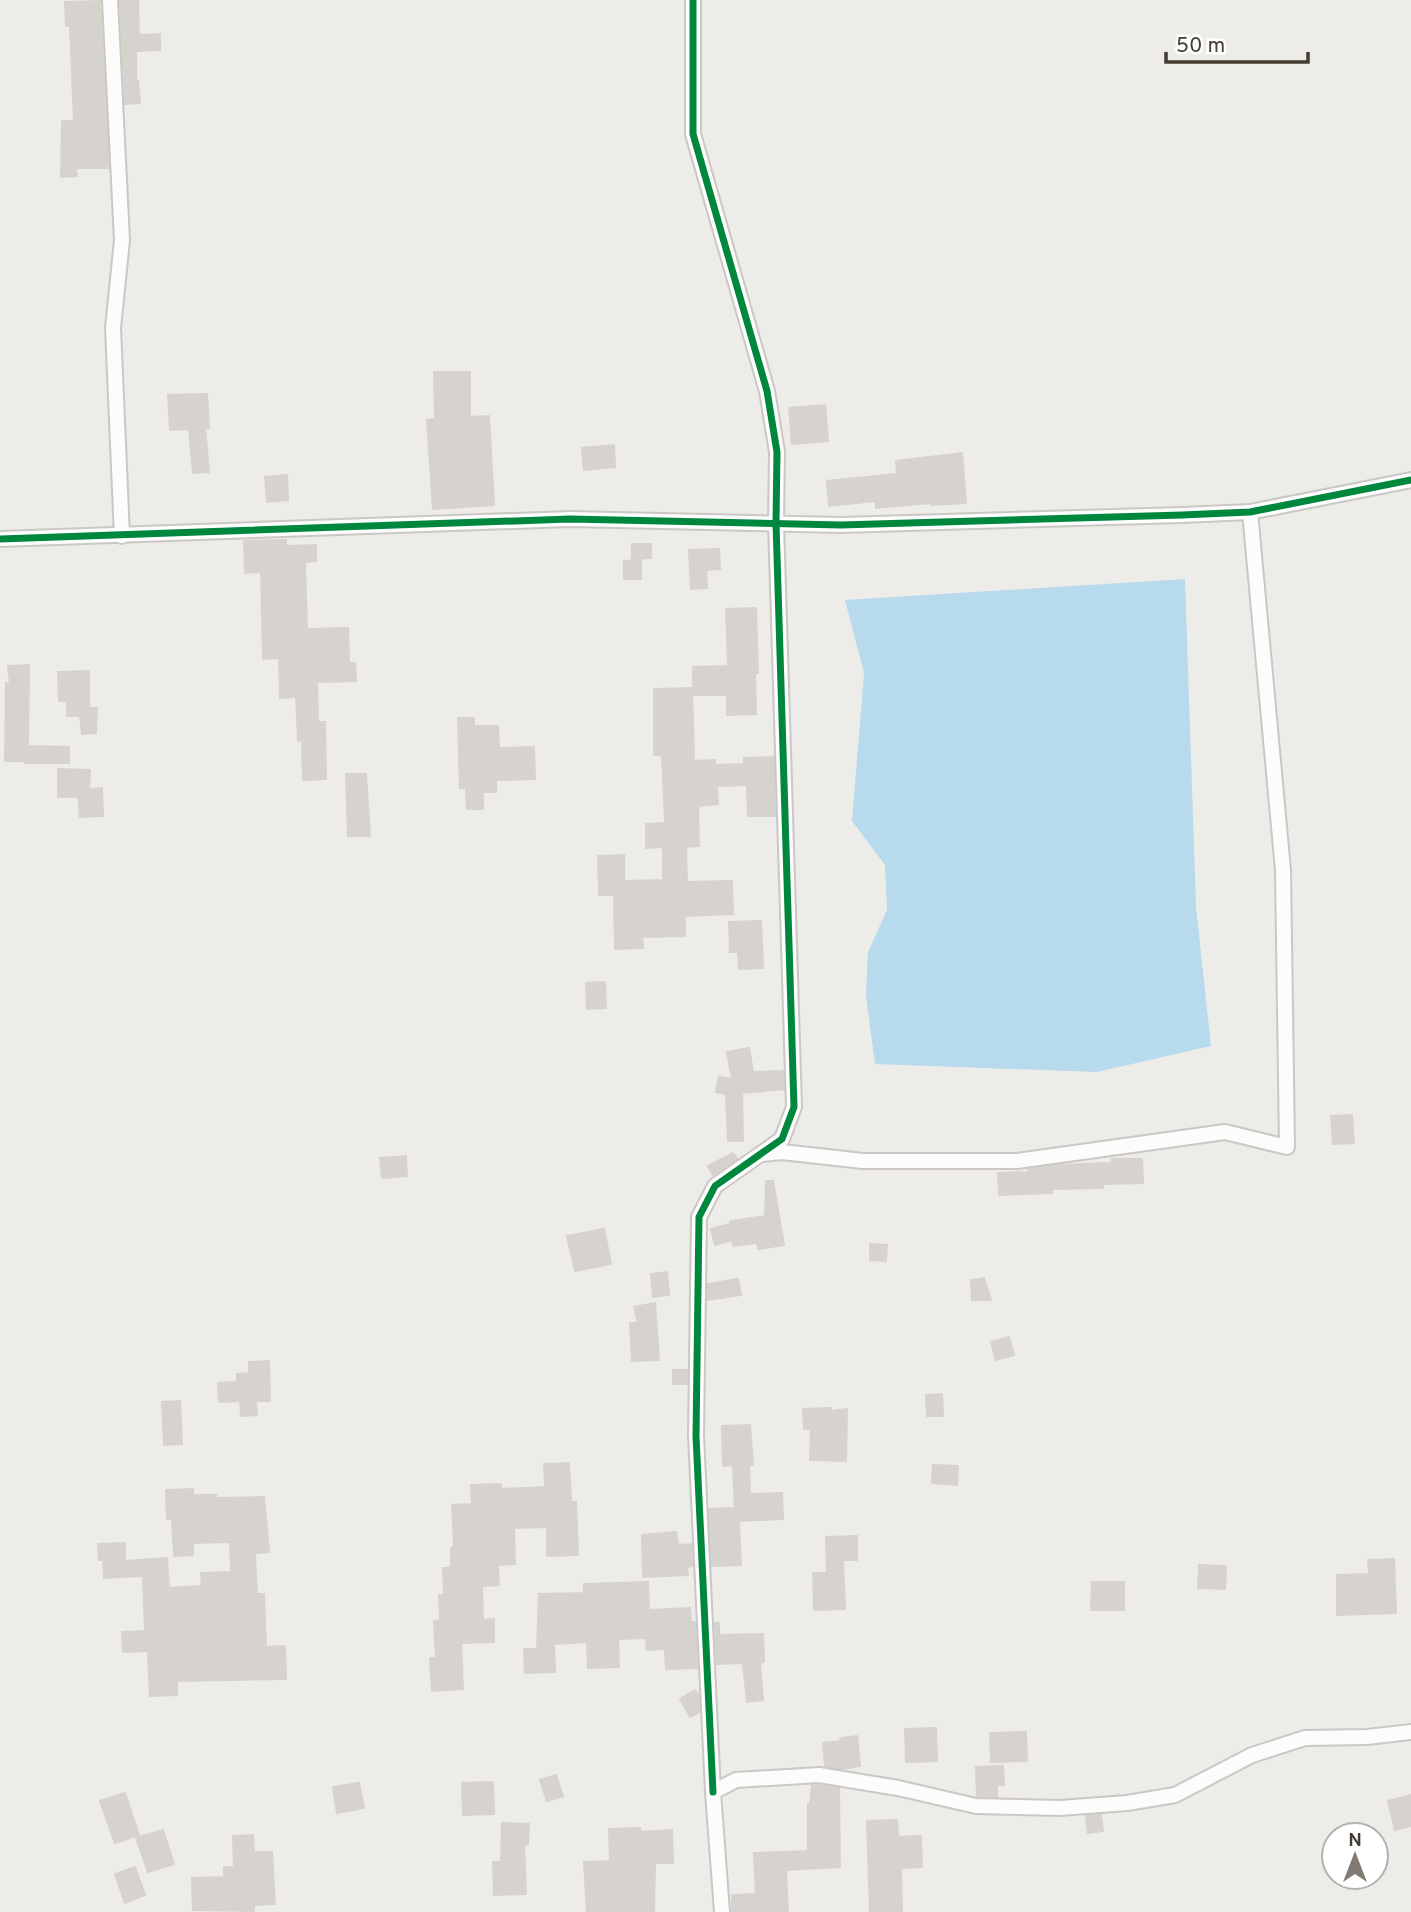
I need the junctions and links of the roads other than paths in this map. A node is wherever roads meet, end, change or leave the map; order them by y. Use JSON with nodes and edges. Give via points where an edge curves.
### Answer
{"nodes":[{"id":1,"x":110,"y":0,"type":"edge"},
{"id":2,"x":693,"y":0,"type":"edge"},
{"id":3,"x":1411,"y":480,"type":"edge"},
{"id":4,"x":1250,"y":512,"type":"junction"},
{"id":5,"x":776,"y":523,"type":"junction"},
{"id":6,"x":122,"y":536,"type":"junction"},
{"id":7,"x":0,"y":539,"type":"edge"},
{"id":8,"x":760,"y":1154,"type":"junction"},
{"id":9,"x":1411,"y":1732,"type":"edge"},
{"id":10,"x":713,"y":1792,"type":"junction"},
{"id":11,"x":722,"y":1912,"type":"edge"}],
"edges":[{"from":1,"to":6,"type":"street","via":[[122,240],[113,328]]},
{"from":2,"to":5,"type":"street","via":[[693,134],[768,391],[777,452]]},
{"from":3,"to":4,"type":"street"},
{"from":4,"to":5,"type":"street","via":[[841,525]]},
{"from":4,"to":8,"type":"street","via":[[1283,870],[1287,1147],[1225,1132],[1017,1161],[863,1161]]},
{"from":5,"to":6,"type":"street","via":[[570,519]]},
{"from":5,"to":8,"type":"street","via":[[794,1107],[782,1139]]},
{"from":6,"to":7,"type":"street"},
{"from":8,"to":10,"type":"street","via":[[715,1185],[699,1217],[696,1436]]},
{"from":9,"to":10,"type":"street","via":[[1305,1738],[1252,1755],[1175,1795],[1114,1804],[976,1806],[818,1775],[736,1780]]},
{"from":10,"to":11,"type":"street"}]}
